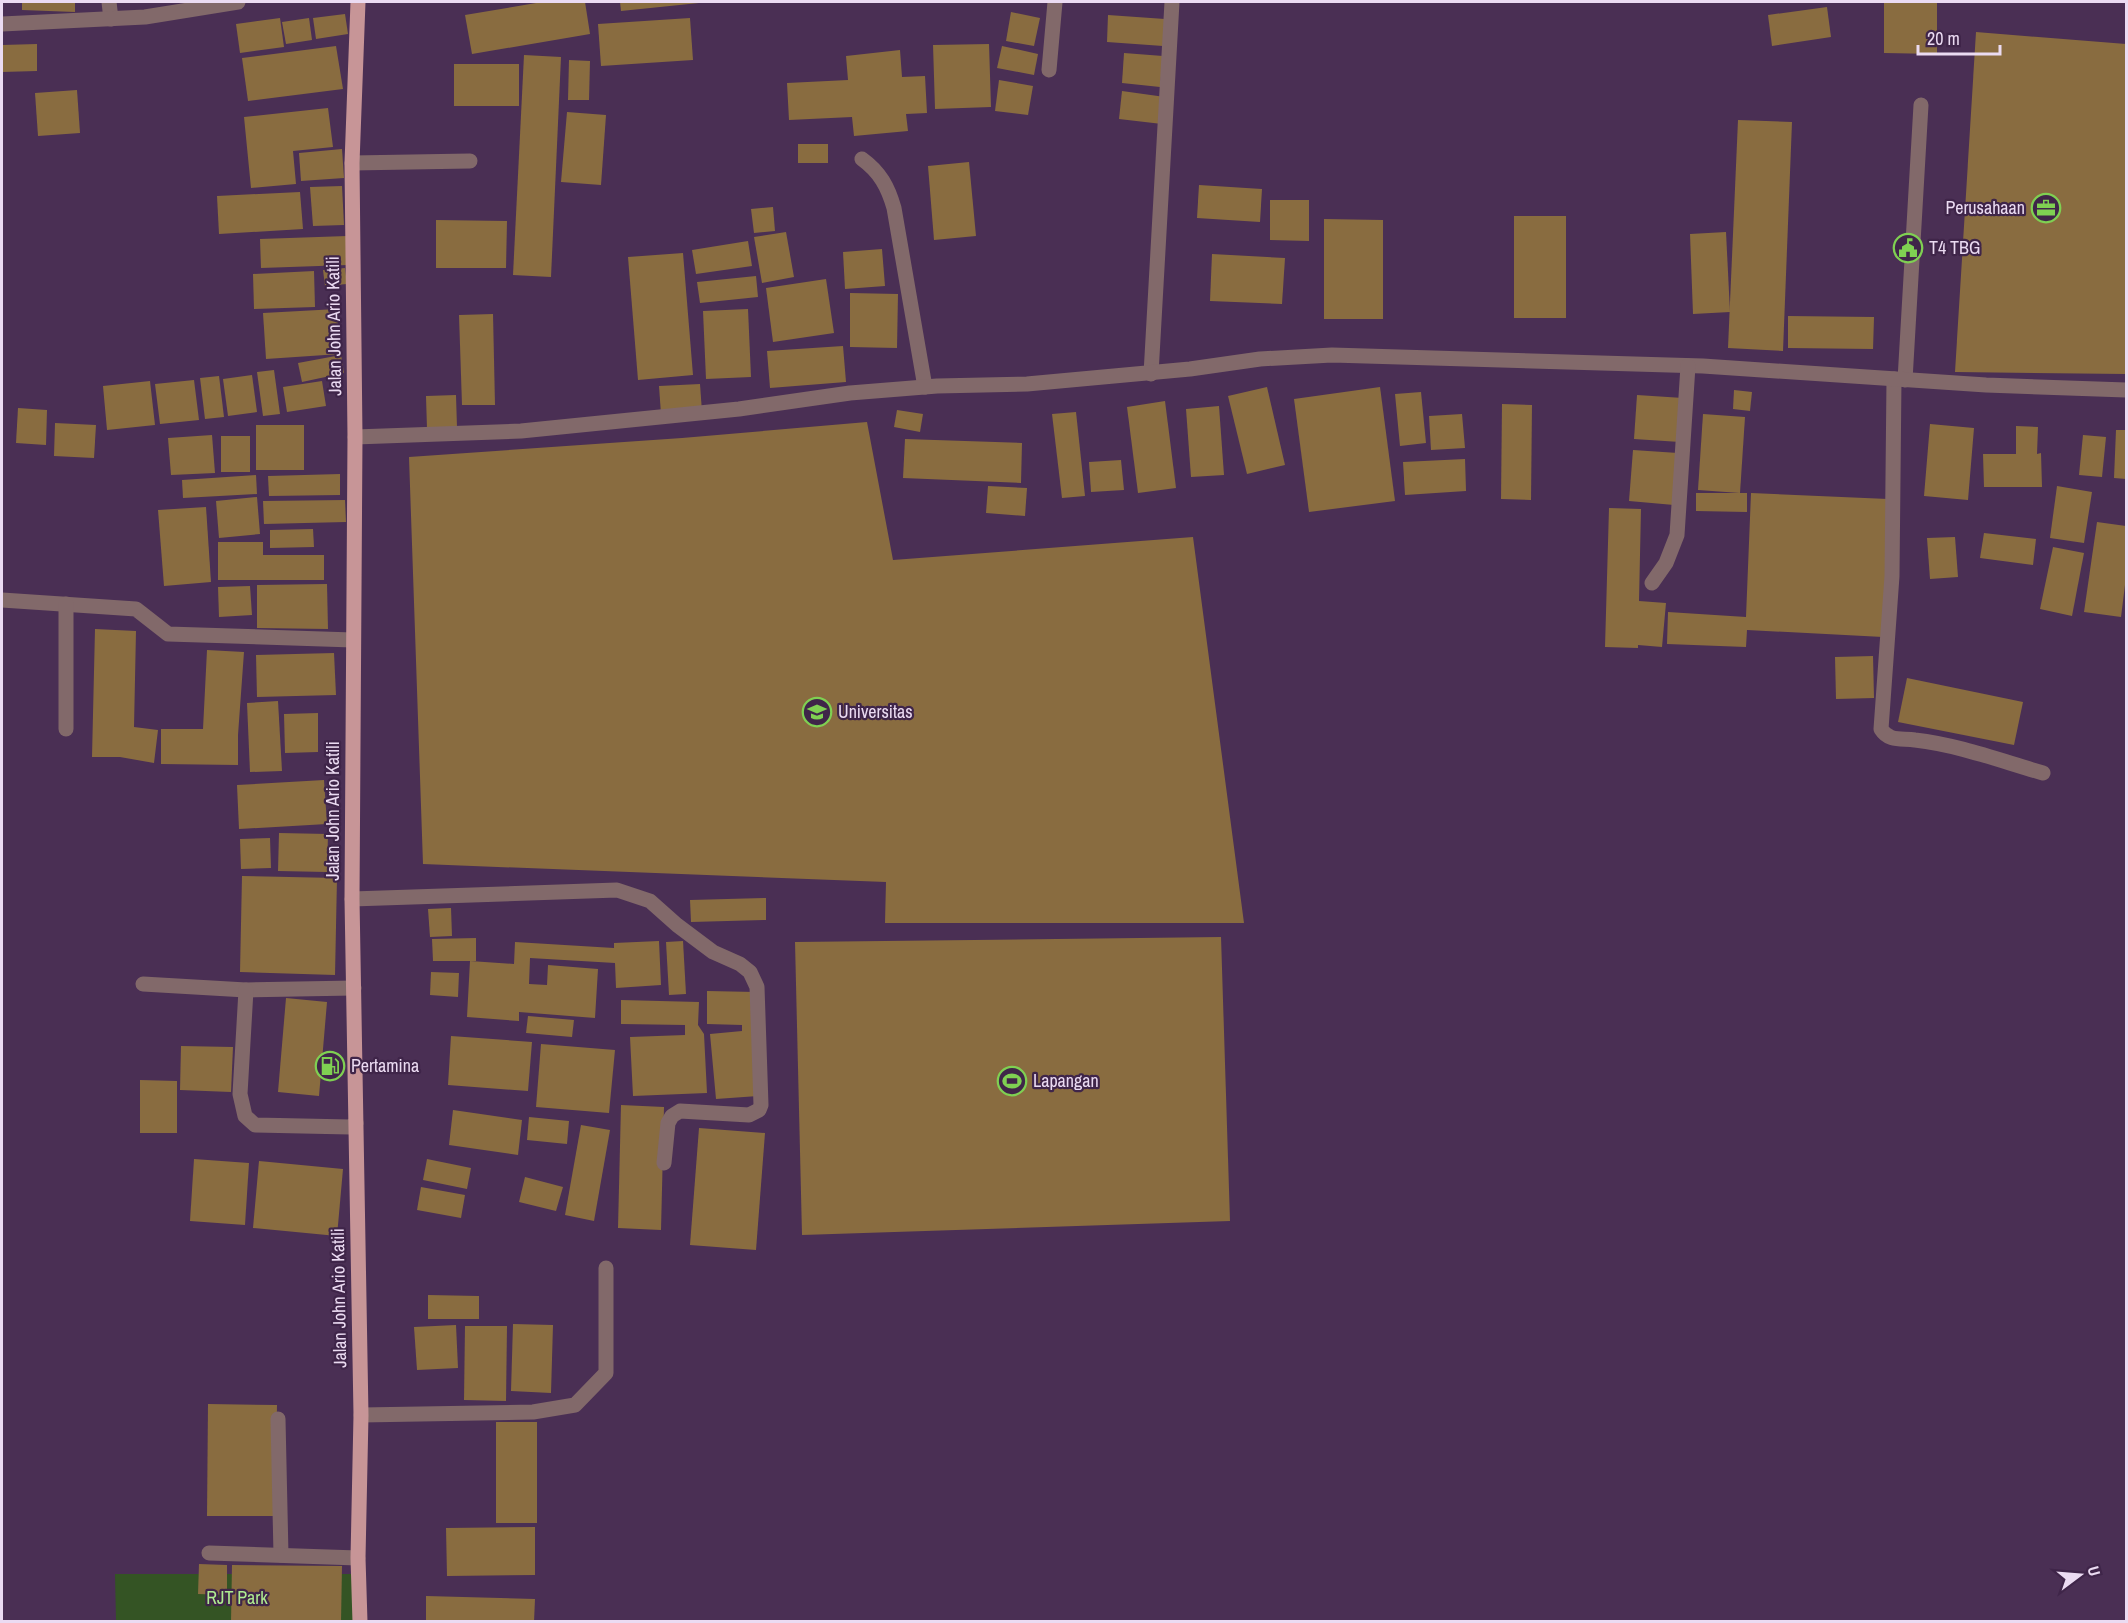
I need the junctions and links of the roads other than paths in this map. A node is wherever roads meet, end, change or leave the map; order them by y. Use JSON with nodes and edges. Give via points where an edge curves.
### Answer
{"nodes":[{"id":1,"x":109,"y":2,"type":"edge"},
{"id":2,"x":238,"y":2,"type":"edge"},
{"id":3,"x":358,"y":2,"type":"edge"},
{"id":4,"x":1055,"y":2,"type":"edge"},
{"id":5,"x":1172,"y":2,"type":"edge"},
{"id":6,"x":111,"y":19,"type":"junction"},
{"id":7,"x":2,"y":24,"type":"edge"},
{"id":8,"x":1049,"y":70,"type":"dead end"},
{"id":9,"x":1921,"y":105,"type":"dead end"},
{"id":10,"x":862,"y":159,"type":"dead end"},
{"id":11,"x":470,"y":161,"type":"dead end"},
{"id":12,"x":352,"y":163,"type":"junction"},
{"id":13,"x":1688,"y":366,"type":"junction"},
{"id":14,"x":1151,"y":374,"type":"junction"},
{"id":15,"x":1899,"y":380,"type":"junction"},
{"id":16,"x":925,"y":387,"type":"junction"},
{"id":17,"x":2127,"y":390,"type":"edge"},
{"id":18,"x":355,"y":437,"type":"junction"},
{"id":19,"x":1652,"y":583,"type":"dead end"},
{"id":20,"x":2,"y":600,"type":"edge"},
{"id":21,"x":66,"y":604,"type":"junction"},
{"id":22,"x":353,"y":640,"type":"junction"},
{"id":23,"x":66,"y":729,"type":"dead end"},
{"id":24,"x":2043,"y":773,"type":"dead end"},
{"id":25,"x":352,"y":899,"type":"junction"},
{"id":26,"x":143,"y":984,"type":"dead end"},
{"id":27,"x":354,"y":988,"type":"junction"},
{"id":28,"x":246,"y":990,"type":"junction"},
{"id":29,"x":356,"y":1123,"type":"junction"},
{"id":30,"x":664,"y":1163,"type":"dead end"},
{"id":31,"x":606,"y":1268,"type":"dead end"},
{"id":32,"x":361,"y":1415,"type":"junction"},
{"id":33,"x":278,"y":1419,"type":"dead end"},
{"id":34,"x":209,"y":1553,"type":"dead end"},
{"id":35,"x":281,"y":1555,"type":"junction"},
{"id":36,"x":358,"y":1558,"type":"junction"},
{"id":37,"x":360,"y":1622,"type":"edge"}],
"edges":[{"from":1,"to":6,"type":"street"},
{"from":2,"to":6,"type":"street"},
{"from":3,"to":12,"type":"main road","name":"Jalan John Ario Katili"},
{"from":4,"to":8,"type":"street"},
{"from":5,"to":14,"type":"street"},
{"from":6,"to":7,"type":"street"},
{"from":9,"to":15,"type":"street"},
{"from":10,"to":16,"type":"street","via":[[880,175],[892,201]]},
{"from":11,"to":12,"type":"street"},
{"from":12,"to":18,"type":"main road","name":"Jalan John Ario Katili"},
{"from":13,"to":14,"type":"street","via":[[1332,355],[1260,359]]},
{"from":13,"to":15,"type":"street"},
{"from":13,"to":19,"type":"street","via":[[1677,535]]},
{"from":14,"to":16,"type":"street"},
{"from":15,"to":17,"type":"street"},
{"from":15,"to":24,"type":"street","via":[[1892,576],[1881,729],[1893,739],[1937,743]]},
{"from":16,"to":18,"type":"street","via":[[521,431]]},
{"from":18,"to":22,"type":"main road","name":"Jalan John Ario Katili"},
{"from":20,"to":21,"type":"street"},
{"from":21,"to":22,"type":"street","via":[[136,609],[168,634]]},
{"from":21,"to":23,"type":"street"},
{"from":22,"to":25,"type":"main road","name":"Jalan John Ario Katili"},
{"from":25,"to":27,"type":"main road","name":"Jalan John Ario Katili"},
{"from":25,"to":30,"type":"street","via":[[617,890],[651,901],[713,952],[750,972],[757,987],[759,1110],[749,1115],[680,1111],[668,1123]]},
{"from":26,"to":28,"type":"street"},
{"from":27,"to":28,"type":"street"},
{"from":27,"to":29,"type":"main road","name":"Jalan John Ario Katili"},
{"from":28,"to":29,"type":"street","via":[[240,1094],[245,1116],[255,1125],[350,1127]]},
{"from":29,"to":32,"type":"main road","name":"Jalan John Ario Katili"},
{"from":31,"to":32,"type":"street","via":[[606,1373],[574,1405],[533,1412]]},
{"from":32,"to":36,"type":"main road","name":"Jalan John Ario Katili"},
{"from":33,"to":35,"type":"street"},
{"from":34,"to":35,"type":"street"},
{"from":35,"to":36,"type":"street"},
{"from":36,"to":37,"type":"main road","name":"Jalan John Ario Katili"}]}
